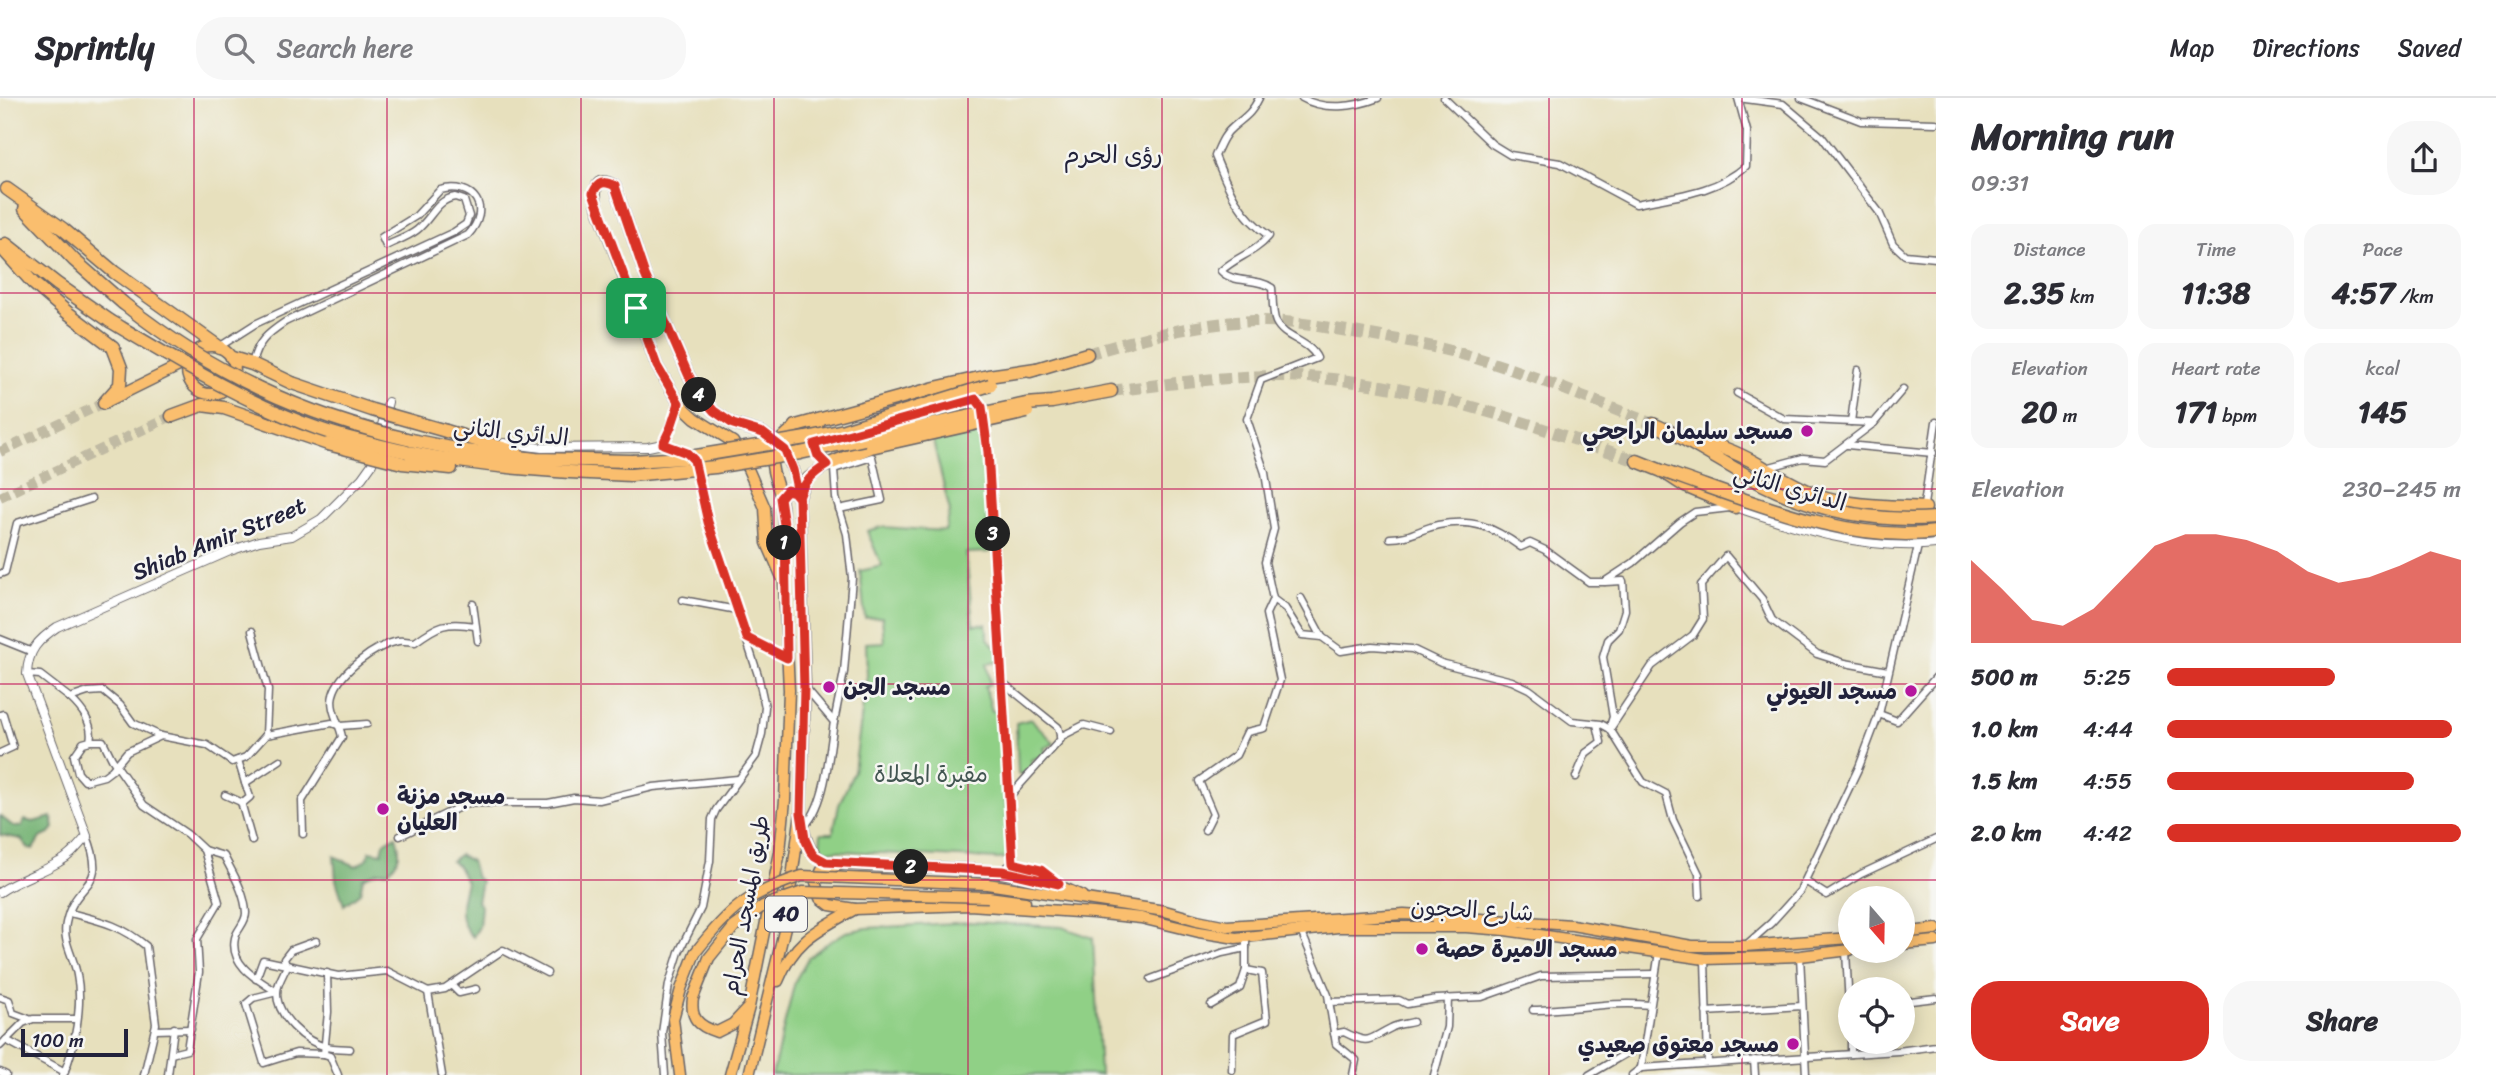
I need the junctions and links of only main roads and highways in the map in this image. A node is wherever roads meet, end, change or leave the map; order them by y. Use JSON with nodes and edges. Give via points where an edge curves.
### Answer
{"nodes":[{"id":1,"x":4,"y":186,"type":"edge"},
{"id":2,"x":0,"y":239,"type":"edge"},
{"id":3,"x":0,"y":246,"type":"edge"},
{"id":4,"x":219,"y":347,"type":"junction"},
{"id":5,"x":1087,"y":354,"type":"tunnel mouth"},
{"id":6,"x":232,"y":358,"type":"junction"},
{"id":7,"x":187,"y":362,"type":"junction"},
{"id":8,"x":989,"y":381,"type":"junction"},
{"id":9,"x":1111,"y":391,"type":"tunnel mouth"},
{"id":10,"x":209,"y":394,"type":"junction"},
{"id":11,"x":104,"y":403,"type":"joint"},
{"id":12,"x":1027,"y":408,"type":"junction"},
{"id":13,"x":172,"y":416,"type":"joint"},
{"id":14,"x":821,"y":419,"type":"junction"},
{"id":15,"x":1653,"y":424,"type":"tunnel mouth"},
{"id":16,"x":796,"y":426,"type":"junction"},
{"id":17,"x":763,"y":433,"type":"junction"},
{"id":18,"x":1677,"y":435,"type":"junction"},
{"id":19,"x":778,"y":444,"type":"junction"},
{"id":20,"x":407,"y":452,"type":"junction"},
{"id":21,"x":536,"y":459,"type":"junction"},
{"id":22,"x":1637,"y":461,"type":"tunnel mouth"},
{"id":23,"x":830,"y":467,"type":"junction"},
{"id":24,"x":1662,"y":471,"type":"junction"},
{"id":25,"x":780,"y":498,"type":"junction"},
{"id":26,"x":799,"y":498,"type":"junction"},
{"id":27,"x":1735,"y":507,"type":"road end"},
{"id":28,"x":1931,"y":508,"type":"edge"},
{"id":29,"x":1936,"y":518,"type":"edge"},
{"id":30,"x":1936,"y":532,"type":"edge"},
{"id":31,"x":784,"y":582,"type":"junction"},
{"id":32,"x":801,"y":813,"type":"junction"},
{"id":33,"x":843,"y":864,"type":"junction"},
{"id":34,"x":1094,"y":908,"type":"junction"},
{"id":35,"x":855,"y":909,"type":"junction"},
{"id":36,"x":1936,"y":929,"type":"edge"},
{"id":37,"x":1915,"y":931,"type":"edge"},
{"id":38,"x":1838,"y":939,"type":"edge"},
{"id":39,"x":1936,"y":941,"type":"edge"},
{"id":40,"x":1915,"y":943,"type":"edge"},
{"id":41,"x":1838,"y":951,"type":"edge"},
{"id":42,"x":749,"y":1007,"type":"junction"},
{"id":43,"x":765,"y":1013,"type":"junction"},
{"id":44,"x":680,"y":1075,"type":"edge"},
{"id":45,"x":730,"y":1075,"type":"edge"},
{"id":46,"x":749,"y":1075,"type":"edge"}],
"edges":[{"from":1,"to":4,"type":"highway"},
{"from":1,"to":20,"type":"highway","name":"الدائري الثاني","bridge":true,"via":[[74,260],[154,328],[260,390]]},
{"from":2,"to":20,"type":"highway","name":"الدائري الثاني","bridge":true,"via":[[110,321],[191,370],[294,419]]},
{"from":3,"to":11,"type":"highway","via":[[33,283],[113,347],[121,368],[120,386]]},
{"from":4,"to":6,"type":"main road"},
{"from":4,"to":7,"type":"main road","via":[[197,350]]},
{"from":5,"to":8,"type":"highway","name":"الدائري الثاني"},
{"from":6,"to":10,"type":"main road","via":[[233,380],[223,391]]},
{"from":6,"to":21,"type":"highway","bridge":true,"via":[[372,410]]},
{"from":7,"to":10,"type":"main road","via":[[190,383]]},
{"from":7,"to":11,"type":"main road"},
{"from":8,"to":14,"type":"highway","via":[[935,388]]},
{"from":8,"to":21,"type":"highway","name":"الدائري الثاني","bridge":true,"via":[[844,430],[806,438],[684,457]]},
{"from":9,"to":12,"type":"highway","name":"الدائري الثاني"},
{"from":10,"to":13,"type":"main road"},
{"from":12,"to":20,"type":"highway","name":"الدائري الثاني","bridge":true,"via":[[800,453],[631,475],[474,471]]},
{"from":12,"to":23,"type":"highway","bridge":true,"via":[[871,447]]},
{"from":13,"to":20,"type":"highway","bridge":true,"via":[[202,405],[224,408],[328,444]]},
{"from":14,"to":16,"type":"highway"},
{"from":14,"to":23,"type":"main road","via":[[814,431],[814,444],[818,456]]},
{"from":15,"to":18,"type":"highway","name":"الدائري الثاني"},
{"from":16,"to":17,"type":"main road"},
{"from":16,"to":19,"type":"main road"},
{"from":17,"to":19,"type":"main road","name":"طريق المسجد الحرام","number":"40"},
{"from":17,"to":31,"type":"main road","name":"طريق المسجد الحرام","via":[[733,424],[699,394],[645,275],[615,186],[608,182],[597,185],[593,193],[597,208],[657,366],[679,403],[733,442],[765,509],[767,543]]},
{"from":18,"to":28,"type":"highway","via":[[1717,446],[1820,496],[1867,505]]},
{"from":18,"to":29,"type":"highway","name":"الدائري الثاني","bridge":true,"via":[[1762,484],[1811,505],[1863,516]]},
{"from":19,"to":25,"type":"main road","via":[[772,465]]},
{"from":19,"to":26,"type":"main road","name":"طريق المسجد الحرام","number":"40","via":[[793,470]]},
{"from":20,"to":21,"type":"highway","name":"الدائري الثاني","via":[[466,451]]},
{"from":22,"to":24,"type":"highway","name":"الدائري الثاني"},
{"from":23,"to":26,"type":"main road","via":[[808,478]]},
{"from":24,"to":27,"type":"highway"},
{"from":24,"to":30,"type":"highway","name":"الدائري الثاني","bridge":true,"via":[[1817,523],[1903,534]]},
{"from":25,"to":26,"type":"main road","via":[[787,490]]},
{"from":25,"to":31,"type":"main road"},
{"from":26,"to":32,"type":"main road","name":"طريق المسجد الحرام","number":"40","via":[[804,688]]},
{"from":31,"to":42,"type":"main road","name":"طريق المسجد الحرام","via":[[789,690],[786,786],[780,852]]},
{"from":32,"to":33,"type":"main road","via":[[805,839],[815,856]]},
{"from":32,"to":43,"type":"main road","name":"طريق المسجد الحرام","number":"40","via":[[785,928]]},
{"from":33,"to":34,"type":"main road","via":[[1002,871],[1059,884]]},
{"from":33,"to":35,"type":"main road","via":[[822,869],[816,882],[821,898],[830,905]]},
{"from":34,"to":35,"type":"main road","via":[[969,905]]},
{"from":34,"to":38,"type":"main road","name":"شارع الحجون","via":[[1165,911],[1227,926],[1404,914],[1572,925],[1692,946]]},
{"from":34,"to":41,"type":"main road","name":"شارع الحجون","via":[[1246,943],[1338,927],[1466,927],[1705,959]]},
{"from":34,"to":42,"type":"main road","bridge":true,"via":[[988,897],[803,892],[764,906],[734,927],[709,958],[691,1009],[704,1027],[717,1032],[733,1024]]},
{"from":34,"to":44,"type":"main road","bridge":true,"via":[[987,884],[802,876],[775,885],[745,900],[721,920],[695,953],[673,1020]]},
{"from":35,"to":43,"type":"main road","via":[[798,946],[784,965]]},
{"from":36,"to":37,"type":"main road"},
{"from":39,"to":40,"type":"main road"},
{"from":42,"to":45,"type":"main road","name":"طريق المسجد الحرام"},
{"from":43,"to":46,"type":"main road","name":"طريق المسجد الحرام","number":"40"}]}
